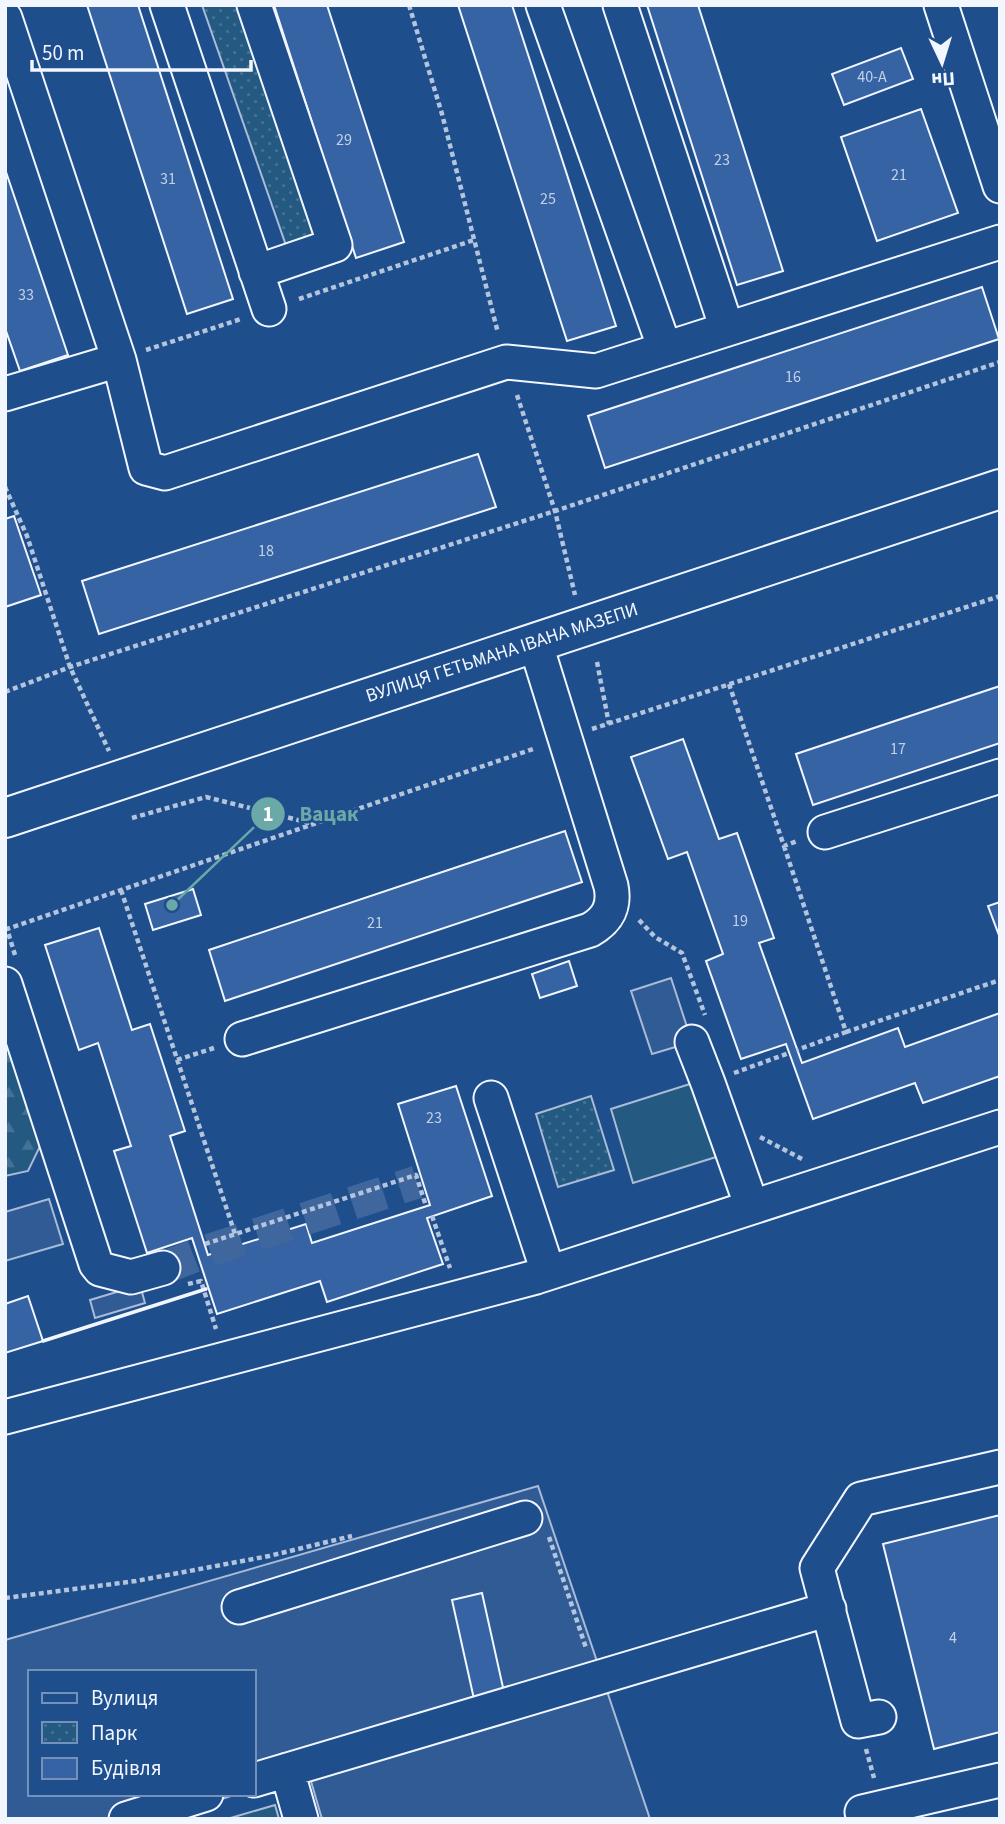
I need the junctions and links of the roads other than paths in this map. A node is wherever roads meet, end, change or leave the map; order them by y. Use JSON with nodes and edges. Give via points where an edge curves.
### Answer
{"nodes":[{"id":1,"x":167,"y":5,"type":"edge"},
{"id":2,"x":254,"y":5,"type":"edge"},
{"id":3,"x":543,"y":5,"type":"edge"},
{"id":4,"x":620,"y":5,"type":"edge"},
{"id":5,"x":941,"y":5,"type":"edge"},
{"id":6,"x":5,"y":18,"type":"edge"},
{"id":7,"x":1000,"y":186,"type":"edge"},
{"id":8,"x":1000,"y":242,"type":"edge"},
{"id":9,"x":256,"y":272,"type":"junction"},
{"id":10,"x":269,"y":309,"type":"dead end"},
{"id":11,"x":727,"y":329,"type":"junction"},
{"id":12,"x":665,"y":349,"type":"junction"},
{"id":13,"x":119,"y":360,"type":"junction"},
{"id":14,"x":5,"y":394,"type":"edge"},
{"id":15,"x":1000,"y":489,"type":"edge"},
{"id":16,"x":535,"y":642,"type":"junction"},
{"id":17,"x":1000,"y":776,"type":"edge"},
{"id":18,"x":5,"y":818,"type":"edge"},
{"id":19,"x":825,"y":832,"type":"road end"},
{"id":20,"x":5,"y":985,"type":"edge"},
{"id":21,"x":701,"y":1034,"type":"road end"},
{"id":22,"x":242,"y":1039,"type":"road end"},
{"id":23,"x":491,"y":1097,"type":"dead end"},
{"id":24,"x":1000,"y":1127,"type":"edge"},
{"id":25,"x":752,"y":1207,"type":"junction"},
{"id":26,"x":548,"y":1272,"type":"junction"},
{"id":27,"x":172,"y":1277,"type":"tunnel mouth"},
{"id":28,"x":5,"y":1418,"type":"edge"},
{"id":29,"x":1000,"y":1467,"type":"edge"},
{"id":30,"x":525,"y":1518,"type":"dead end"},
{"id":31,"x":239,"y":1607,"type":"dead end"},
{"id":32,"x":829,"y":1609,"type":"junction"},
{"id":33,"x":869,"y":1719,"type":"road end"},
{"id":34,"x":287,"y":1770,"type":"junction"},
{"id":35,"x":256,"y":1779,"type":"edge"},
{"id":36,"x":1000,"y":1780,"type":"edge"},
{"id":37,"x":200,"y":1796,"type":"edge"},
{"id":38,"x":872,"y":1809,"type":"road end"},
{"id":39,"x":132,"y":1818,"type":"edge"},
{"id":40,"x":301,"y":1819,"type":"edge"}],
"edges":[{"from":1,"to":9,"type":"street"},
{"from":2,"to":9,"type":"street","via":[[335,245]]},
{"from":3,"to":12,"type":"street"},
{"from":4,"to":11,"type":"street"},
{"from":5,"to":7,"type":"street"},
{"from":6,"to":13,"type":"street"},
{"from":8,"to":11,"type":"street"},
{"from":9,"to":10,"type":"street"},
{"from":11,"to":12,"type":"street"},
{"from":12,"to":13,"type":"street","via":[[596,371],[506,362],[165,472],[146,468]]},
{"from":13,"to":14,"type":"street"},
{"from":15,"to":16,"type":"main road","name":"ВУЛИЦЯ ГЕТЬМАНА ІВАНА МАЗЕПИ"},
{"from":16,"to":18,"type":"main road","name":"ВУЛИЦЯ ГЕТЬМАНА ІВАНА МАЗЕПИ"},
{"from":16,"to":22,"type":"street","via":[[611,886],[612,904],[604,920],[590,929]]},
{"from":17,"to":19,"type":"street"},
{"from":20,"to":27,"type":"street","via":[[96,1264],[131,1277]]},
{"from":21,"to":25,"type":"street","via":[[708,1083]]},
{"from":23,"to":26,"type":"street"},
{"from":24,"to":25,"type":"street"},
{"from":25,"to":26,"type":"street"},
{"from":26,"to":28,"type":"street"},
{"from":29,"to":32,"type":"street","via":[[861,1499],[817,1568]]},
{"from":30,"to":31,"type":"street"},
{"from":32,"to":33,"type":"street"},
{"from":32,"to":34,"type":"street"},
{"from":34,"to":35,"type":"street"},
{"from":34,"to":40,"type":"street"},
{"from":36,"to":38,"type":"street"},
{"from":37,"to":39,"type":"street"}]}
